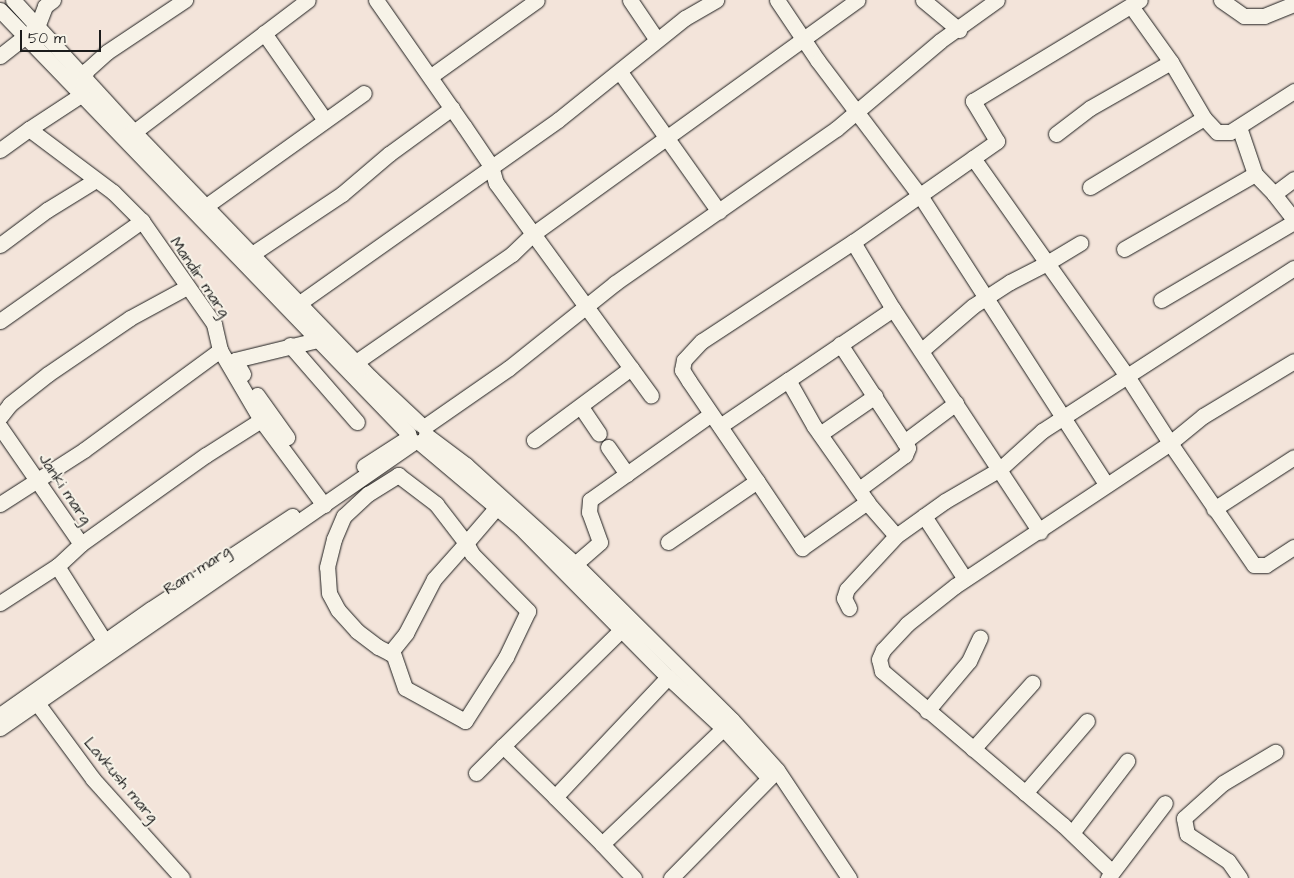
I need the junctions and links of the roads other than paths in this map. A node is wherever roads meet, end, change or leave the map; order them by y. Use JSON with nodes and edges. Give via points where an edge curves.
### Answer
{"nodes":[{"id":1,"x":13,"y":0,"type":"edge"},
{"id":2,"x":53,"y":0,"type":"edge"},
{"id":3,"x":185,"y":0,"type":"edge"},
{"id":4,"x":308,"y":0,"type":"edge"},
{"id":5,"x":376,"y":0,"type":"edge"},
{"id":6,"x":538,"y":0,"type":"edge"},
{"id":7,"x":630,"y":0,"type":"edge"},
{"id":8,"x":716,"y":0,"type":"edge"},
{"id":9,"x":777,"y":0,"type":"edge"},
{"id":10,"x":858,"y":0,"type":"edge"},
{"id":11,"x":924,"y":0,"type":"edge"},
{"id":12,"x":997,"y":0,"type":"edge"},
{"id":13,"x":1221,"y":0,"type":"edge"},
{"id":14,"x":1135,"y":3,"type":"edge"},
{"id":15,"x":1294,"y":4,"type":"edge"},
{"id":16,"x":0,"y":10,"type":"edge"},
{"id":17,"x":959,"y":30,"type":"junction"},
{"id":18,"x":32,"y":31,"type":"junction"},
{"id":19,"x":264,"y":33,"type":"junction"},
{"id":20,"x":657,"y":40,"type":"junction"},
{"id":21,"x":806,"y":40,"type":"junction"},
{"id":22,"x":0,"y":56,"type":"edge"},
{"id":23,"x":1171,"y":62,"type":"junction"},
{"id":24,"x":620,"y":72,"type":"junction"},
{"id":25,"x":431,"y":76,"type":"junction"},
{"id":26,"x":83,"y":78,"type":"junction"},
{"id":27,"x":1294,"y":91,"type":"edge"},
{"id":28,"x":364,"y":93,"type":"dead end"},
{"id":29,"x":81,"y":95,"type":"junction"},
{"id":30,"x":452,"y":108,"type":"junction"},
{"id":31,"x":858,"y":112,"type":"junction"},
{"id":32,"x":1204,"y":118,"type":"junction"},
{"id":33,"x":325,"y":120,"type":"junction"},
{"id":34,"x":1238,"y":127,"type":"junction"},
{"id":35,"x":29,"y":129,"type":"junction"},
{"id":36,"x":1056,"y":134,"type":"dead end"},
{"id":37,"x":129,"y":135,"type":"junction"},
{"id":38,"x":667,"y":138,"type":"junction"},
{"id":39,"x":0,"y":150,"type":"edge"},
{"id":40,"x":973,"y":158,"type":"junction"},
{"id":41,"x":491,"y":166,"type":"junction"},
{"id":42,"x":1255,"y":174,"type":"junction"},
{"id":43,"x":1294,"y":179,"type":"edge"},
{"id":44,"x":96,"y":180,"type":"junction"},
{"id":45,"x":1090,"y":187,"type":"dead end"},
{"id":46,"x":1274,"y":194,"type":"junction"},
{"id":47,"x":920,"y":196,"type":"junction"},
{"id":48,"x":206,"y":206,"type":"junction"},
{"id":49,"x":719,"y":212,"type":"junction"},
{"id":50,"x":142,"y":221,"type":"junction"},
{"id":51,"x":1294,"y":221,"type":"edge"},
{"id":52,"x":533,"y":234,"type":"junction"},
{"id":53,"x":853,"y":242,"type":"junction"},
{"id":54,"x":1080,"y":243,"type":"dead end"},
{"id":55,"x":0,"y":245,"type":"edge"},
{"id":56,"x":1124,"y":249,"type":"dead end"},
{"id":57,"x":246,"y":257,"type":"junction"},
{"id":58,"x":1047,"y":263,"type":"junction"},
{"id":59,"x":1294,"y":268,"type":"edge"},
{"id":60,"x":188,"y":287,"type":"junction"},
{"id":61,"x":987,"y":298,"type":"junction"},
{"id":62,"x":1161,"y":300,"type":"dead end"},
{"id":63,"x":584,"y":306,"type":"junction"},
{"id":64,"x":294,"y":307,"type":"junction"},
{"id":65,"x":893,"y":309,"type":"junction"},
{"id":66,"x":0,"y":321,"type":"edge"},
{"id":67,"x":317,"y":340,"type":"junction"},
{"id":68,"x":840,"y":344,"type":"junction"},
{"id":69,"x":290,"y":345,"type":"junction"},
{"id":70,"x":220,"y":350,"type":"junction"},
{"id":71,"x":922,"y":350,"type":"junction"},
{"id":72,"x":1294,"y":361,"type":"edge"},
{"id":73,"x":353,"y":367,"type":"junction"},
{"id":74,"x":631,"y":368,"type":"junction"},
{"id":75,"x":1127,"y":376,"type":"junction"},
{"id":76,"x":788,"y":380,"type":"junction"},
{"id":77,"x":651,"y":396,"type":"dead end"},
{"id":78,"x":875,"y":396,"type":"junction"},
{"id":79,"x":956,"y":403,"type":"junction"},
{"id":80,"x":581,"y":407,"type":"junction"},
{"id":81,"x":0,"y":417,"type":"edge"},
{"id":82,"x":1062,"y":417,"type":"junction"},
{"id":83,"x":261,"y":420,"type":"junction"},
{"id":84,"x":715,"y":420,"type":"junction"},
{"id":85,"x":357,"y":422,"type":"dead end"},
{"id":86,"x":0,"y":427,"type":"edge"},
{"id":87,"x":417,"y":434,"type":"junction"},
{"id":88,"x":599,"y":434,"type":"dead end"},
{"id":89,"x":820,"y":434,"type":"junction"},
{"id":90,"x":534,"y":440,"type":"dead end"},
{"id":91,"x":904,"y":442,"type":"junction"},
{"id":92,"x":1170,"y":443,"type":"junction"},
{"id":93,"x":608,"y":447,"type":"dead end"},
{"id":94,"x":1294,"y":458,"type":"edge"},
{"id":95,"x":1000,"y":469,"type":"junction"},
{"id":96,"x":627,"y":474,"type":"junction"},
{"id":97,"x":314,"y":475,"type":"dead end"},
{"id":98,"x":36,"y":478,"type":"junction"},
{"id":99,"x":757,"y":481,"type":"junction"},
{"id":100,"x":1105,"y":483,"type":"junction"},
{"id":101,"x":863,"y":496,"type":"junction"},
{"id":102,"x":321,"y":501,"type":"junction"},
{"id":103,"x":0,"y":504,"type":"edge"},
{"id":104,"x":496,"y":508,"type":"junction"},
{"id":105,"x":1214,"y":509,"type":"junction"},
{"id":106,"x":924,"y":516,"type":"junction"},
{"id":107,"x":1040,"y":532,"type":"junction"},
{"id":108,"x":896,"y":536,"type":"junction"},
{"id":109,"x":668,"y":542,"type":"dead end"},
{"id":110,"x":466,"y":543,"type":"junction"},
{"id":111,"x":82,"y":544,"type":"junction"},
{"id":112,"x":1294,"y":547,"type":"edge"},
{"id":113,"x":575,"y":564,"type":"junction"},
{"id":114,"x":57,"y":566,"type":"junction"},
{"id":115,"x":965,"y":579,"type":"junction"},
{"id":116,"x":0,"y":603,"type":"edge"},
{"id":117,"x":849,"y":608,"type":"dead end"},
{"id":118,"x":621,"y":630,"type":"junction"},
{"id":119,"x":980,"y":638,"type":"dead end"},
{"id":120,"x":105,"y":642,"type":"junction"},
{"id":121,"x":390,"y":653,"type":"junction"},
{"id":122,"x":668,"y":677,"type":"junction"},
{"id":123,"x":1032,"y":683,"type":"dead end"},
{"id":124,"x":37,"y":703,"type":"junction"},
{"id":125,"x":927,"y":711,"type":"junction"},
{"id":126,"x":0,"y":715,"type":"edge"},
{"id":127,"x":1087,"y":721,"type":"dead end"},
{"id":128,"x":728,"y":724,"type":"junction"},
{"id":129,"x":0,"y":728,"type":"edge"},
{"id":130,"x":503,"y":746,"type":"junction"},
{"id":131,"x":973,"y":750,"type":"junction"},
{"id":132,"x":1275,"y":752,"type":"dead end"},
{"id":133,"x":1127,"y":761,"type":"dead end"},
{"id":134,"x":476,"y":773,"type":"dead end"},
{"id":135,"x":773,"y":773,"type":"junction"},
{"id":136,"x":1026,"y":793,"type":"junction"},
{"id":137,"x":555,"y":797,"type":"junction"},
{"id":138,"x":1165,"y":803,"type":"dead end"},
{"id":139,"x":1072,"y":833,"type":"junction"},
{"id":140,"x":602,"y":844,"type":"junction"},
{"id":141,"x":1110,"y":875,"type":"edge"},
{"id":142,"x":182,"y":878,"type":"edge"},
{"id":143,"x":634,"y":878,"type":"edge"},
{"id":144,"x":671,"y":878,"type":"edge"},
{"id":145,"x":849,"y":878,"type":"edge"},
{"id":146,"x":1240,"y":878,"type":"edge"}],
"edges":[{"from":1,"to":18,"type":"street"},
{"from":2,"to":18,"type":"street","via":[[44,6]]},
{"from":3,"to":26,"type":"street","via":[[107,52]]},
{"from":4,"to":19,"type":"street"},
{"from":5,"to":25,"type":"street"},
{"from":6,"to":25,"type":"street"},
{"from":7,"to":20,"type":"street"},
{"from":8,"to":20,"type":"street"},
{"from":9,"to":21,"type":"street"},
{"from":10,"to":21,"type":"street"},
{"from":11,"to":17,"type":"street"},
{"from":12,"to":17,"type":"street","name":"Ram marg"},
{"from":13,"to":15,"type":"street","via":[[1244,16],[1264,16]]},
{"from":14,"to":23,"type":"street"},
{"from":14,"to":40,"type":"street","via":[[973,101],[997,141]]},
{"from":16,"to":18,"type":"street"},
{"from":17,"to":31,"type":"street","name":"Ram marg","via":[[940,41]]},
{"from":18,"to":22,"type":"street"},
{"from":18,"to":26,"type":"street"},
{"from":18,"to":29,"type":"street"},
{"from":19,"to":33,"type":"street"},
{"from":19,"to":37,"type":"street"},
{"from":20,"to":24,"type":"street"},
{"from":21,"to":31,"type":"street","via":[[818,61]]},
{"from":21,"to":38,"type":"street"},
{"from":23,"to":32,"type":"street"},
{"from":23,"to":36,"type":"street","via":[[1090,108]]},
{"from":24,"to":38,"type":"street"},
{"from":24,"to":41,"type":"street"},
{"from":25,"to":30,"type":"street"},
{"from":26,"to":29,"type":"street"},
{"from":26,"to":37,"type":"street"},
{"from":27,"to":34,"type":"street"},
{"from":28,"to":33,"type":"street"},
{"from":29,"to":35,"type":"street"},
{"from":29,"to":37,"type":"street"},
{"from":30,"to":41,"type":"street"},
{"from":30,"to":57,"type":"street","via":[[389,154],[342,194]]},
{"from":31,"to":47,"type":"street"},
{"from":31,"to":49,"type":"street","name":"Ram marg"},
{"from":32,"to":34,"type":"street","via":[[1222,134]]},
{"from":32,"to":45,"type":"street"},
{"from":33,"to":48,"type":"street"},
{"from":34,"to":42,"type":"street"},
{"from":35,"to":39,"type":"street"},
{"from":35,"to":44,"type":"street","name":"Mandir marg"},
{"from":37,"to":48,"type":"street"},
{"from":37,"to":57,"type":"street"},
{"from":38,"to":49,"type":"street"},
{"from":38,"to":52,"type":"street"},
{"from":40,"to":47,"type":"street"},
{"from":40,"to":58,"type":"street"},
{"from":41,"to":52,"type":"street","via":[[496,183]]},
{"from":41,"to":64,"type":"street","via":[[349,271]]},
{"from":42,"to":46,"type":"street"},
{"from":42,"to":56,"type":"street"},
{"from":43,"to":46,"type":"street"},
{"from":44,"to":50,"type":"street","name":"Mandir marg"},
{"from":44,"to":55,"type":"street","via":[[47,210]]},
{"from":46,"to":51,"type":"street"},
{"from":47,"to":53,"type":"street"},
{"from":47,"to":61,"type":"street"},
{"from":48,"to":57,"type":"street"},
{"from":49,"to":63,"type":"street","name":"Ram marg"},
{"from":50,"to":60,"type":"street","name":"Mandir marg"},
{"from":50,"to":66,"type":"street"},
{"from":51,"to":62,"type":"street"},
{"from":52,"to":63,"type":"street"},
{"from":52,"to":73,"type":"street","via":[[512,254]]},
{"from":53,"to":65,"type":"street"},
{"from":53,"to":84,"type":"street","via":[[689,351],[682,370]]},
{"from":54,"to":58,"type":"street"},
{"from":57,"to":64,"type":"street"},
{"from":58,"to":61,"type":"street"},
{"from":58,"to":75,"type":"street"},
{"from":59,"to":75,"type":"street"},
{"from":60,"to":70,"type":"street","name":"Mandir marg","via":[[214,324]]},
{"from":60,"to":81,"type":"street","via":[[130,318],[48,374],[10,404]]},
{"from":61,"to":71,"type":"street","via":[[940,332]]},
{"from":61,"to":82,"type":"street"},
{"from":63,"to":74,"type":"street"},
{"from":63,"to":87,"type":"street","name":"Ram marg","via":[[509,368]]},
{"from":64,"to":67,"type":"street"},
{"from":64,"to":73,"type":"street"},
{"from":65,"to":68,"type":"street"},
{"from":65,"to":71,"type":"street"},
{"from":67,"to":69,"type":"street"},
{"from":67,"to":73,"type":"street"},
{"from":68,"to":76,"type":"street"},
{"from":68,"to":78,"type":"street"},
{"from":69,"to":85,"type":"street"},
{"from":69,"to":97,"type":"street","via":[[235,360]]},
{"from":70,"to":83,"type":"street","name":"Mandir marg"},
{"from":70,"to":98,"type":"street","via":[[84,450]]},
{"from":71,"to":79,"type":"street"},
{"from":72,"to":92,"type":"street","via":[[1203,416]]},
{"from":73,"to":87,"type":"street"},
{"from":74,"to":77,"type":"street"},
{"from":74,"to":80,"type":"street"},
{"from":75,"to":82,"type":"street"},
{"from":75,"to":92,"type":"street"},
{"from":76,"to":84,"type":"street"},
{"from":76,"to":89,"type":"street"},
{"from":78,"to":89,"type":"street"},
{"from":78,"to":91,"type":"street"},
{"from":79,"to":91,"type":"street"},
{"from":79,"to":95,"type":"street"},
{"from":80,"to":88,"type":"street"},
{"from":80,"to":90,"type":"street"},
{"from":82,"to":95,"type":"street"},
{"from":82,"to":100,"type":"street"},
{"from":83,"to":102,"type":"street","name":"Mandir marg"},
{"from":83,"to":111,"type":"street","via":[[206,454]]},
{"from":84,"to":96,"type":"street"},
{"from":84,"to":99,"type":"street"},
{"from":86,"to":98,"type":"street","name":"Janki marg"},
{"from":87,"to":102,"type":"street","name":"Ram marg"},
{"from":87,"to":104,"type":"street"},
{"from":87,"to":113,"type":"street","via":[[466,465]]},
{"from":89,"to":101,"type":"street"},
{"from":91,"to":101,"type":"street","via":[[908,448],[905,455]]},
{"from":92,"to":100,"type":"street"},
{"from":92,"to":105,"type":"street"},
{"from":93,"to":96,"type":"street"},
{"from":94,"to":105,"type":"street"},
{"from":95,"to":106,"type":"street"},
{"from":95,"to":107,"type":"street"},
{"from":96,"to":113,"type":"street","via":[[590,500],[589,512],[600,542]]},
{"from":98,"to":103,"type":"street"},
{"from":98,"to":111,"type":"street","name":"Janki marg"},
{"from":99,"to":101,"type":"street","via":[[802,548]]},
{"from":99,"to":109,"type":"street"},
{"from":100,"to":107,"type":"street"},
{"from":101,"to":108,"type":"street"},
{"from":102,"to":120,"type":"street"},
{"from":102,"to":124,"type":"street","name":"Ram marg"},
{"from":104,"to":110,"type":"street"},
{"from":104,"to":118,"type":"street","via":[[520,527]]},
{"from":105,"to":112,"type":"street","via":[[1254,565],[1266,565]]},
{"from":106,"to":108,"type":"street"},
{"from":106,"to":115,"type":"street"},
{"from":107,"to":115,"type":"street"},
{"from":108,"to":117,"type":"street","via":[[847,589],[844,598]]},
{"from":110,"to":121,"type":"street","via":[[434,579],[406,633]]},
{"from":110,"to":121,"type":"street","via":[[472,554],[528,611],[506,657],[465,721],[405,688]]},
{"from":110,"to":121,"type":"street","via":[[436,504],[398,475],[368,494],[344,516],[327,567],[329,593],[338,610],[357,630]]},
{"from":111,"to":114,"type":"street","name":"Janki marg"},
{"from":113,"to":128,"type":"street"},
{"from":114,"to":116,"type":"street","name":"Janki marg"},
{"from":114,"to":120,"type":"street"},
{"from":115,"to":125,"type":"street","via":[[907,624],[878,659],[882,670]]},
{"from":118,"to":122,"type":"street"},
{"from":118,"to":130,"type":"street"},
{"from":119,"to":125,"type":"street","via":[[969,661]]},
{"from":120,"to":126,"type":"street"},
{"from":122,"to":128,"type":"street"},
{"from":122,"to":137,"type":"street"},
{"from":123,"to":131,"type":"street"},
{"from":124,"to":129,"type":"street","name":"Ram marg"},
{"from":124,"to":142,"type":"street","name":"Lavkush marg","via":[[93,778]]},
{"from":125,"to":131,"type":"street"},
{"from":127,"to":136,"type":"street"},
{"from":128,"to":135,"type":"street"},
{"from":128,"to":140,"type":"street"},
{"from":130,"to":134,"type":"street"},
{"from":130,"to":137,"type":"street"},
{"from":131,"to":136,"type":"street"},
{"from":132,"to":146,"type":"street","via":[[1223,783],[1184,818],[1187,834],[1228,861]]},
{"from":133,"to":139,"type":"street"},
{"from":135,"to":144,"type":"street"},
{"from":135,"to":145,"type":"street"},
{"from":136,"to":139,"type":"street"},
{"from":137,"to":140,"type":"street"},
{"from":138,"to":141,"type":"street"},
{"from":139,"to":141,"type":"street"},
{"from":140,"to":143,"type":"street"}]}
